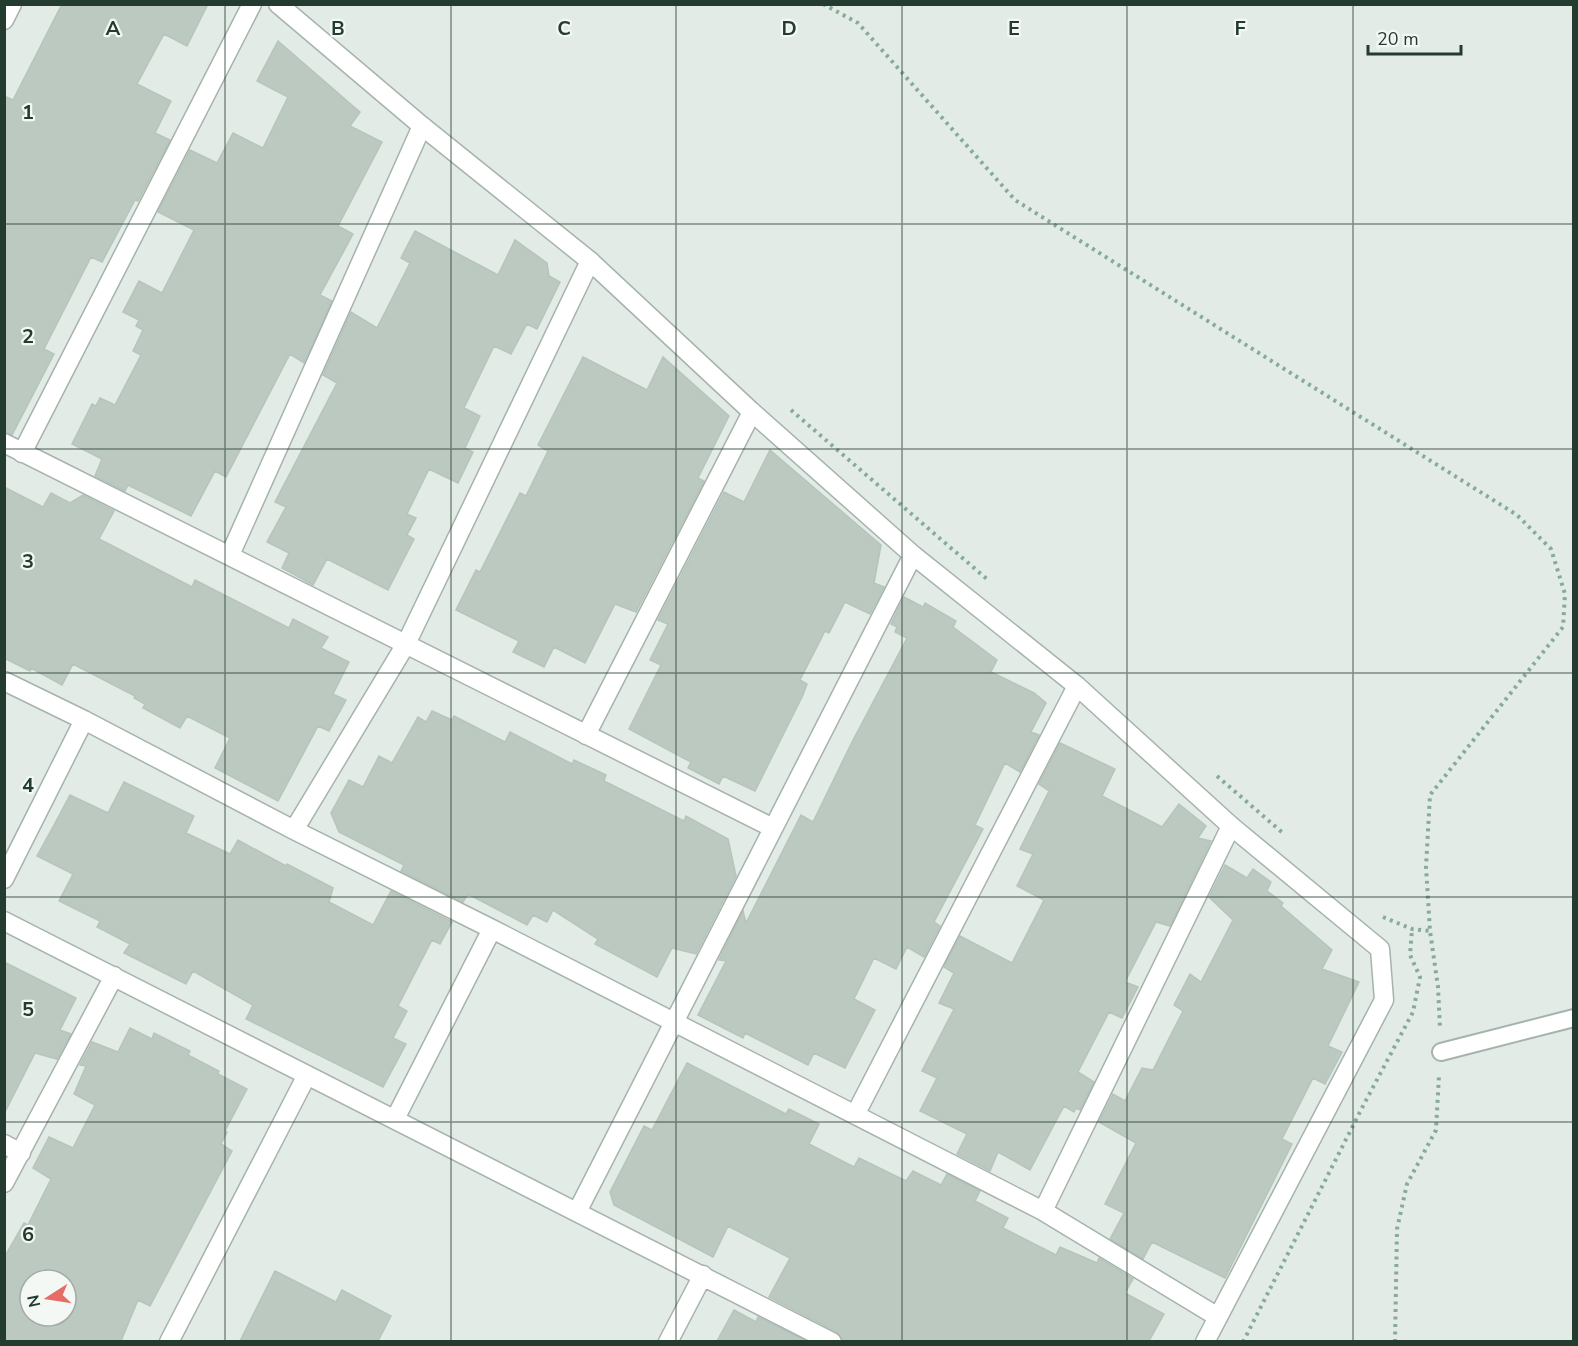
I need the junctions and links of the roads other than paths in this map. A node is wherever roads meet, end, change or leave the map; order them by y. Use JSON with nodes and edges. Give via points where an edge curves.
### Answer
{"nodes":[{"id":1,"x":12,"y":4,"type":"edge"},
{"id":2,"x":252,"y":4,"type":"edge"},
{"id":3,"x":278,"y":4,"type":"edge"},
{"id":4,"x":4,"y":21,"type":"edge"},
{"id":5,"x":422,"y":126,"type":"junction"},
{"id":6,"x":590,"y":261,"type":"junction"},
{"id":7,"x":752,"y":412,"type":"junction"},
{"id":8,"x":4,"y":443,"type":"edge"},
{"id":9,"x":22,"y":453,"type":"junction"},
{"id":10,"x":230,"y":555,"type":"junction"},
{"id":11,"x":913,"y":555,"type":"junction"},
{"id":12,"x":406,"y":644,"type":"junction"},
{"id":13,"x":4,"y":681,"type":"edge"},
{"id":14,"x":1077,"y":686,"type":"junction"},
{"id":15,"x":84,"y":720,"type":"junction"},
{"id":16,"x":586,"y":735,"type":"junction"},
{"id":17,"x":1231,"y":826,"type":"junction"},
{"id":18,"x":773,"y":828,"type":"junction"},
{"id":19,"x":294,"y":830,"type":"junction"},
{"id":20,"x":4,"y":879,"type":"edge"},
{"id":21,"x":4,"y":921,"type":"edge"},
{"id":22,"x":492,"y":929,"type":"junction"},
{"id":23,"x":114,"y":976,"type":"junction"},
{"id":24,"x":1574,"y":1018,"type":"edge"},
{"id":25,"x":673,"y":1022,"type":"junction"},
{"id":26,"x":1440,"y":1052,"type":"road end"},
{"id":27,"x":307,"y":1075,"type":"junction"},
{"id":28,"x":855,"y":1115,"type":"junction"},
{"id":29,"x":395,"y":1119,"type":"junction"},
{"id":30,"x":13,"y":1149,"type":"edge"},
{"id":31,"x":4,"y":1184,"type":"edge"},
{"id":32,"x":1043,"y":1211,"type":"junction"},
{"id":33,"x":577,"y":1212,"type":"junction"},
{"id":34,"x":703,"y":1275,"type":"junction"},
{"id":35,"x":1218,"y":1317,"type":"junction"},
{"id":36,"x":169,"y":1341,"type":"edge"},
{"id":37,"x":668,"y":1341,"type":"edge"},
{"id":38,"x":832,"y":1341,"type":"edge"},
{"id":39,"x":1205,"y":1341,"type":"edge"}],
"edges":[{"from":1,"to":4,"type":"street"},
{"from":2,"to":9,"type":"street"},
{"from":3,"to":5,"type":"street"},
{"from":5,"to":6,"type":"street"},
{"from":5,"to":10,"type":"street"},
{"from":6,"to":7,"type":"street"},
{"from":6,"to":12,"type":"street"},
{"from":7,"to":11,"type":"street"},
{"from":7,"to":16,"type":"street"},
{"from":8,"to":9,"type":"street"},
{"from":9,"to":10,"type":"street"},
{"from":10,"to":12,"type":"street"},
{"from":11,"to":14,"type":"street"},
{"from":11,"to":18,"type":"street"},
{"from":12,"to":16,"type":"street"},
{"from":12,"to":19,"type":"street"},
{"from":13,"to":15,"type":"street"},
{"from":14,"to":17,"type":"street"},
{"from":14,"to":28,"type":"street"},
{"from":15,"to":19,"type":"street"},
{"from":15,"to":20,"type":"street"},
{"from":16,"to":18,"type":"street"},
{"from":17,"to":32,"type":"street"},
{"from":17,"to":35,"type":"street","via":[[1380,949],[1384,1000]]},
{"from":18,"to":25,"type":"street"},
{"from":19,"to":22,"type":"street"},
{"from":21,"to":23,"type":"street"},
{"from":22,"to":25,"type":"street"},
{"from":22,"to":29,"type":"street"},
{"from":23,"to":27,"type":"street"},
{"from":23,"to":30,"type":"street"},
{"from":24,"to":26,"type":"lane"},
{"from":25,"to":28,"type":"street"},
{"from":25,"to":33,"type":"street"},
{"from":27,"to":29,"type":"street"},
{"from":27,"to":36,"type":"street"},
{"from":28,"to":32,"type":"street"},
{"from":29,"to":33,"type":"street"},
{"from":30,"to":31,"type":"street"},
{"from":32,"to":35,"type":"street"},
{"from":33,"to":34,"type":"street"},
{"from":34,"to":37,"type":"street"},
{"from":34,"to":38,"type":"street"},
{"from":35,"to":39,"type":"street"}]}
